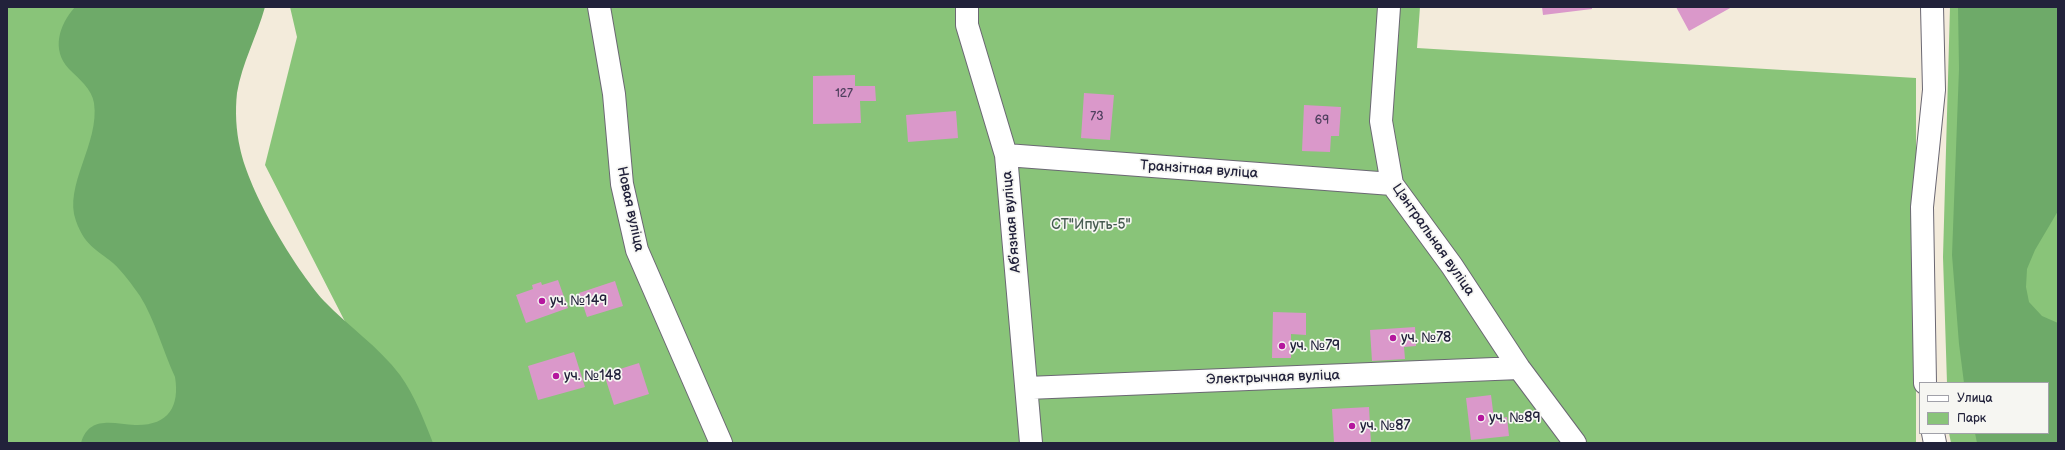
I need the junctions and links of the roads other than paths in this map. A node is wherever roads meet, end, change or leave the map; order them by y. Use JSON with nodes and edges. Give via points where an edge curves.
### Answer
{"nodes":[{"id":1,"x":599,"y":7,"type":"edge"},
{"id":2,"x":966,"y":7,"type":"edge"},
{"id":3,"x":1389,"y":7,"type":"edge"},
{"id":4,"x":1932,"y":7,"type":"edge"},
{"id":5,"x":1006,"y":155,"type":"junction"},
{"id":6,"x":1392,"y":184,"type":"junction"},
{"id":7,"x":1519,"y":368,"type":"junction"},
{"id":8,"x":1926,"y":382,"type":"edge"},
{"id":9,"x":1027,"y":388,"type":"junction"},
{"id":10,"x":721,"y":443,"type":"edge"},
{"id":11,"x":1031,"y":443,"type":"edge"},
{"id":12,"x":1575,"y":443,"type":"edge"}],
"edges":[{"from":1,"to":10,"type":"street","name":"Новая вуліца","via":[[614,94],[622,184],[637,250]]},
{"from":2,"to":5,"type":"street","name":"Абʼязная вуліца","via":[[967,26]]},
{"from":3,"to":6,"type":"street","name":"Цэнтральная вуліца","via":[[1381,121]]},
{"from":4,"to":8,"type":"street","via":[[1934,90],[1922,207]]},
{"from":5,"to":6,"type":"street","name":"Транзітная вуліца"},
{"from":5,"to":9,"type":"street","name":"Абʼязная вуліца"},
{"from":6,"to":7,"type":"street","name":"Цэнтральная вуліца","via":[[1452,266]]},
{"from":7,"to":9,"type":"street","name":"Электрычная вуліца"},
{"from":7,"to":12,"type":"street","name":"Цэнтральная вуліца"},
{"from":9,"to":11,"type":"street","name":"Абʼязная вуліца"}]}
